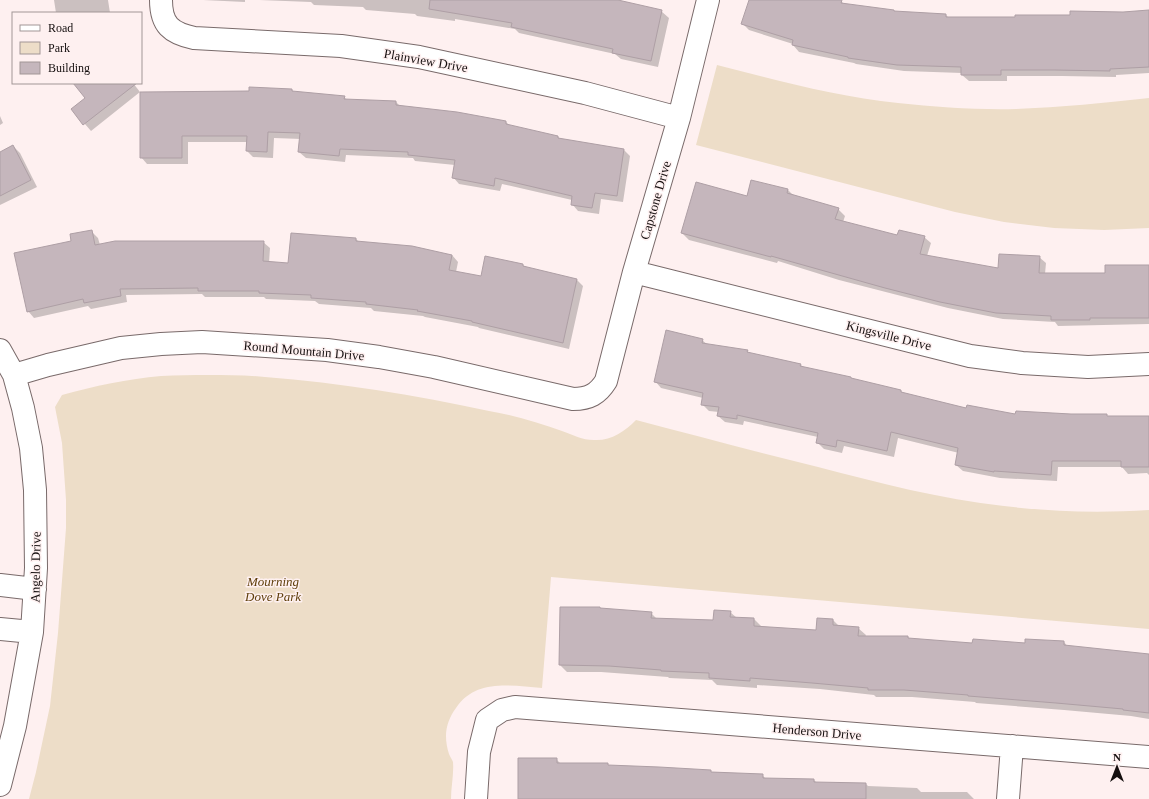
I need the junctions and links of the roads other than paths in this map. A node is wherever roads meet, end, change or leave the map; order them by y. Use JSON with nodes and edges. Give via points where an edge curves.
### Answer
{"nodes":[{"id":1,"x":161,"y":0,"type":"edge"},
{"id":2,"x":708,"y":0,"type":"edge"},
{"id":3,"x":679,"y":118,"type":"junction"},
{"id":4,"x":634,"y":272,"type":"junction"},
{"id":5,"x":0,"y":350,"type":"edge"},
{"id":6,"x":1149,"y":364,"type":"edge"},
{"id":7,"x":14,"y":375,"type":"junction"},
{"id":8,"x":593,"y":395,"type":"joint"},
{"id":9,"x":0,"y":585,"type":"edge"},
{"id":10,"x":35,"y":589,"type":"junction"},
{"id":11,"x":0,"y":629,"type":"edge"},
{"id":12,"x":32,"y":632,"type":"junction"},
{"id":13,"x":1012,"y":746,"type":"junction"},
{"id":14,"x":1149,"y":757,"type":"edge"},
{"id":15,"x":0,"y":785,"type":"edge"},
{"id":16,"x":476,"y":799,"type":"edge"},
{"id":17,"x":1008,"y":799,"type":"edge"}],
"edges":[{"from":1,"to":3,"type":"street","name":"Plainview Drive","via":[[161,12],[170,29],[194,38],[341,46],[419,57],[585,93]]},
{"from":2,"to":3,"type":"street","name":"Capstone Drive"},
{"from":3,"to":4,"type":"street","name":"Capstone Drive"},
{"from":4,"to":6,"type":"street","name":"Kingsville Drive","via":[[970,356],[1022,363],[1088,367]]},
{"from":4,"to":8,"type":"street","name":"Capstone Drive","via":[[606,381],[600,391]]},
{"from":5,"to":7,"type":"street","name":"Angelo Drive"},
{"from":7,"to":8,"type":"street","name":"Round Mountain Drive","via":[[121,348],[202,342],[327,350],[379,357],[434,367],[573,400]]},
{"from":7,"to":10,"type":"street","name":"Angelo Drive","via":[[31,448],[35,490]]},
{"from":9,"to":10,"type":"street"},
{"from":10,"to":12,"type":"street","name":"Angelo Drive"},
{"from":11,"to":12,"type":"street"},
{"from":12,"to":15,"type":"street","name":"Angelo Drive","via":[[15,726]]},
{"from":13,"to":14,"type":"street","name":"Henderson Drive"},
{"from":13,"to":16,"type":"street","name":"Henderson Drive","via":[[514,707],[502,710],[488,720],[479,752]]},
{"from":13,"to":17,"type":"street"}]}
